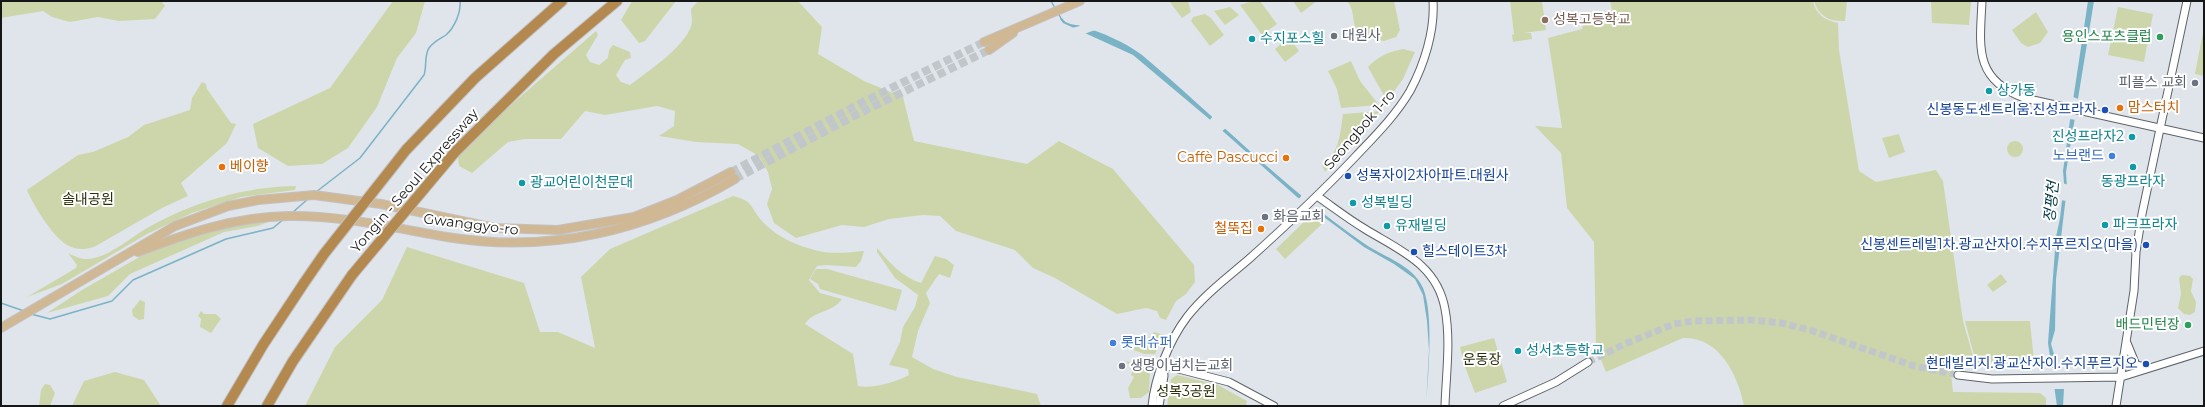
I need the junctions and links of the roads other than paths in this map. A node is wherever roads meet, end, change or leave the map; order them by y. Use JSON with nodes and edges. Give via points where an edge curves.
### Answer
{"nodes":[{"id":1,"x":562,"y":1,"type":"edge"},
{"id":2,"x":617,"y":1,"type":"edge"},
{"id":3,"x":1080,"y":1,"type":"edge"},
{"id":4,"x":1433,"y":1,"type":"edge"},
{"id":5,"x":1982,"y":1,"type":"edge"},
{"id":6,"x":2187,"y":1,"type":"edge"},
{"id":7,"x":1029,"y":22,"type":"junction"},
{"id":8,"x":984,"y":42,"type":"tunnel mouth"},
{"id":9,"x":989,"y":50,"type":"tunnel mouth"},
{"id":10,"x":2160,"y":128,"type":"junction"},
{"id":11,"x":2204,"y":138,"type":"edge"},
{"id":12,"x":1315,"y":198,"type":"junction"},
{"id":13,"x":128,"y":255,"type":"junction"},
{"id":14,"x":1,"y":328,"type":"edge"},
{"id":15,"x":2126,"y":342,"type":"junction"},
{"id":16,"x":2204,"y":351,"type":"edge"},
{"id":17,"x":1588,"y":362,"type":"tunnel mouth"},
{"id":18,"x":1163,"y":365,"type":"junction"},
{"id":19,"x":2149,"y":368,"type":"junction"},
{"id":20,"x":1958,"y":375,"type":"tunnel mouth"},
{"id":21,"x":2121,"y":377,"type":"junction"},
{"id":22,"x":227,"y":406,"type":"edge"},
{"id":23,"x":267,"y":406,"type":"edge"},
{"id":24,"x":1152,"y":406,"type":"edge"},
{"id":25,"x":1158,"y":406,"type":"edge"},
{"id":26,"x":1274,"y":406,"type":"edge"},
{"id":27,"x":1445,"y":406,"type":"edge"},
{"id":28,"x":1503,"y":406,"type":"edge"},
{"id":29,"x":2116,"y":406,"type":"edge"}],
"edges":[{"from":1,"to":22,"type":"highway","name":"Yongin - Seoul Expressway","bridge":true,"via":[[475,78],[406,150],[324,254],[263,345]]},
{"from":2,"to":23,"type":"highway","name":"Yongin - Seoul Expressway","bridge":true,"via":[[554,54],[455,152],[352,275],[293,361]]},
{"from":3,"to":7,"type":"main road"},
{"from":4,"to":12,"type":"street","name":"Seongbok 1-ro","via":[[1428,43],[1410,90],[1366,146]]},
{"from":5,"to":10,"type":"street","via":[[1980,49],[1993,79],[2007,92]]},
{"from":6,"to":10,"type":"street"},
{"from":7,"to":8,"type":"main road"},
{"from":7,"to":9,"type":"main road"},
{"from":10,"to":11,"type":"street"},
{"from":10,"to":15,"type":"street","via":[[2142,214]]},
{"from":12,"to":18,"type":"street","name":"Seongbok 1-ro","via":[[1196,306],[1177,334]]},
{"from":12,"to":27,"type":"street","via":[[1412,256],[1434,280],[1444,302],[1448,333]]},
{"from":13,"to":13,"type":"main road","name":"Gwanggyo-ro","via":[[152,238],[201,215],[235,205],[280,198],[324,196],[380,204],[495,228],[558,230],[634,216],[733,175],[708,193],[653,217],[606,232],[555,241],[515,244],[481,241],[314,216],[274,216],[213,225]]},
{"from":13,"to":14,"type":"main road"},
{"from":15,"to":19,"type":"street","via":[[2133,362]]},
{"from":15,"to":21,"type":"street"},
{"from":16,"to":19,"type":"street"},
{"from":17,"to":28,"type":"street","via":[[1556,382]]},
{"from":18,"to":24,"type":"street","via":[[1158,374]]},
{"from":18,"to":25,"type":"street","via":[[1164,376]]},
{"from":18,"to":26,"type":"street","via":[[1229,382]]},
{"from":19,"to":21,"type":"street"},
{"from":20,"to":21,"type":"street","via":[[1992,379]]},
{"from":21,"to":29,"type":"street"}]}
